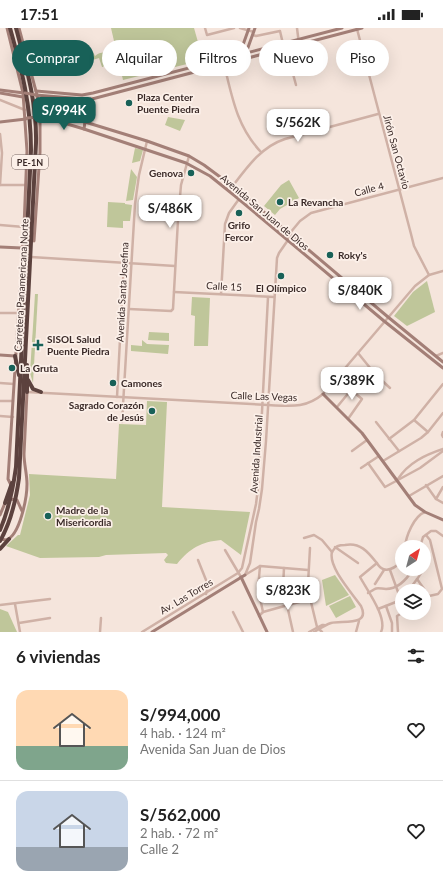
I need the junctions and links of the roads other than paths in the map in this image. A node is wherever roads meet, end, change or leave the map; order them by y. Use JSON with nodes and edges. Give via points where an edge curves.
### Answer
{"nodes":[{"id":1,"x":7,"y":28,"type":"edge"},
{"id":2,"x":10,"y":28,"type":"edge"},
{"id":3,"x":16,"y":28,"type":"edge"},
{"id":4,"x":20,"y":28,"type":"edge"},
{"id":5,"x":205,"y":28,"type":"edge"},
{"id":6,"x":234,"y":28,"type":"edge"},
{"id":7,"x":240,"y":28,"type":"edge"},
{"id":8,"x":255,"y":28,"type":"edge"},
{"id":9,"x":297,"y":28,"type":"edge"},
{"id":10,"x":342,"y":28,"type":"edge"},
{"id":11,"x":362,"y":28,"type":"edge"},
{"id":12,"x":249,"y":29,"type":"edge"},
{"id":13,"x":334,"y":29,"type":"edge"},
{"id":14,"x":357,"y":29,"type":"junction"},
{"id":15,"x":253,"y":34,"type":"junction"},
{"id":16,"x":299,"y":39,"type":"junction"},
{"id":17,"x":245,"y":40,"type":"edge"},
{"id":18,"x":251,"y":40,"type":"edge"},
{"id":19,"x":282,"y":40,"type":"edge"},
{"id":20,"x":296,"y":40,"type":"edge"},
{"id":21,"x":314,"y":40,"type":"edge"},
{"id":22,"x":185,"y":69,"type":"edge"},
{"id":23,"x":185,"y":74,"type":"edge"},
{"id":24,"x":227,"y":76,"type":"edge"},
{"id":25,"x":294,"y":76,"type":"edge"},
{"id":26,"x":296,"y":85,"type":"dead end"},
{"id":27,"x":0,"y":90,"type":"edge"},
{"id":28,"x":0,"y":93,"type":"edge"},
{"id":29,"x":24,"y":93,"type":"junction"},
{"id":30,"x":37,"y":94,"type":"junction"},
{"id":31,"x":88,"y":94,"type":"junction"},
{"id":32,"x":23,"y":97,"type":"junction"},
{"id":33,"x":88,"y":99,"type":"junction"},
{"id":34,"x":0,"y":100,"type":"edge"},
{"id":35,"x":24,"y":110,"type":"junction"},
{"id":36,"x":40,"y":112,"type":"junction"},
{"id":37,"x":378,"y":114,"type":"junction"},
{"id":38,"x":39,"y":117,"type":"junction"},
{"id":39,"x":26,"y":119,"type":"junction"},
{"id":40,"x":0,"y":122,"type":"edge"},
{"id":41,"x":85,"y":122,"type":"junction"},
{"id":42,"x":84,"y":129,"type":"junction"},
{"id":43,"x":0,"y":134,"type":"edge"},
{"id":44,"x":147,"y":141,"type":"junction"},
{"id":45,"x":145,"y":148,"type":"junction"},
{"id":46,"x":261,"y":152,"type":"junction"},
{"id":47,"x":189,"y":156,"type":"junction"},
{"id":48,"x":186,"y":163,"type":"junction"},
{"id":49,"x":443,"y":178,"type":"edge"},
{"id":50,"x":0,"y":185,"type":"edge"},
{"id":51,"x":25,"y":185,"type":"junction"},
{"id":52,"x":233,"y":186,"type":"junction"},
{"id":53,"x":399,"y":190,"type":"junction"},
{"id":54,"x":229,"y":191,"type":"junction"},
{"id":55,"x":239,"y":191,"type":"junction"},
{"id":56,"x":235,"y":196,"type":"junction"},
{"id":57,"x":239,"y":199,"type":"junction"},
{"id":58,"x":0,"y":225,"type":"edge"},
{"id":59,"x":24,"y":227,"type":"junction"},
{"id":60,"x":290,"y":233,"type":"junction"},
{"id":61,"x":288,"y":240,"type":"junction"},
{"id":62,"x":34,"y":241,"type":"joint"},
{"id":63,"x":0,"y":247,"type":"edge"},
{"id":64,"x":22,"y":248,"type":"junction"},
{"id":65,"x":31,"y":255,"type":"junction"},
{"id":66,"x":124,"y":263,"type":"junction"},
{"id":67,"x":131,"y":263,"type":"junction"},
{"id":68,"x":175,"y":266,"type":"junction"},
{"id":69,"x":443,"y":271,"type":"edge"},
{"id":70,"x":429,"y":275,"type":"junction"},
{"id":71,"x":174,"y":292,"type":"junction"},
{"id":72,"x":221,"y":294,"type":"junction"},
{"id":73,"x":268,"y":297,"type":"junction"},
{"id":74,"x":274,"y":297,"type":"junction"},
{"id":75,"x":129,"y":309,"type":"junction"},
{"id":76,"x":0,"y":313,"type":"edge"},
{"id":77,"x":18,"y":313,"type":"junction"},
{"id":78,"x":388,"y":317,"type":"junction"},
{"id":79,"x":384,"y":321,"type":"junction"},
{"id":80,"x":26,"y":343,"type":"junction"},
{"id":81,"x":358,"y":353,"type":"junction"},
{"id":82,"x":443,"y":353,"type":"edge"},
{"id":83,"x":0,"y":355,"type":"edge"},
{"id":84,"x":15,"y":356,"type":"junction"},
{"id":85,"x":436,"y":356,"type":"junction"},
{"id":86,"x":443,"y":362,"type":"edge"},
{"id":87,"x":443,"y":368,"type":"edge"},
{"id":88,"x":27,"y":376,"type":"junction"},
{"id":89,"x":20,"y":379,"type":"junction"},
{"id":90,"x":0,"y":383,"type":"edge"},
{"id":91,"x":14,"y":384,"type":"junction"},
{"id":92,"x":443,"y":384,"type":"edge"},
{"id":93,"x":390,"y":388,"type":"dead end"},
{"id":94,"x":27,"y":392,"type":"junction"},
{"id":95,"x":41,"y":392,"type":"junction"},
{"id":96,"x":323,"y":394,"type":"junction"},
{"id":97,"x":117,"y":397,"type":"junction"},
{"id":98,"x":124,"y":397,"type":"junction"},
{"id":99,"x":0,"y":400,"type":"edge"},
{"id":100,"x":13,"y":401,"type":"junction"},
{"id":101,"x":263,"y":404,"type":"junction"},
{"id":102,"x":268,"y":405,"type":"junction"},
{"id":103,"x":337,"y":407,"type":"junction"},
{"id":104,"x":443,"y":413,"type":"edge"},
{"id":105,"x":0,"y":416,"type":"edge"},
{"id":106,"x":13,"y":417,"type":"junction"},
{"id":107,"x":348,"y":419,"type":"junction"},
{"id":108,"x":414,"y":420,"type":"junction"},
{"id":109,"x":122,"y":422,"type":"dead end"},
{"id":110,"x":376,"y":422,"type":"dead end"},
{"id":111,"x":428,"y":432,"type":"junction"},
{"id":112,"x":443,"y":432,"type":"edge"},
{"id":113,"x":443,"y":437,"type":"edge"},
{"id":114,"x":389,"y":439,"type":"junction"},
{"id":115,"x":367,"y":440,"type":"junction"},
{"id":116,"x":443,"y":450,"type":"edge"},
{"id":117,"x":352,"y":451,"type":"dead end"},
{"id":118,"x":399,"y":451,"type":"junction"},
{"id":119,"x":379,"y":456,"type":"junction"},
{"id":120,"x":382,"y":461,"type":"junction"},
{"id":121,"x":368,"y":463,"type":"junction"},
{"id":122,"x":361,"y":468,"type":"dead end"},
{"id":123,"x":15,"y":476,"type":"junction"},
{"id":124,"x":443,"y":476,"type":"edge"},
{"id":125,"x":397,"y":480,"type":"junction"},
{"id":126,"x":11,"y":485,"type":"junction"},
{"id":127,"x":426,"y":485,"type":"junction"},
{"id":128,"x":443,"y":487,"type":"edge"},
{"id":129,"x":409,"y":496,"type":"junction"},
{"id":130,"x":13,"y":499,"type":"junction"},
{"id":131,"x":436,"y":499,"type":"junction"},
{"id":132,"x":5,"y":503,"type":"junction"},
{"id":133,"x":443,"y":504,"type":"edge"},
{"id":134,"x":22,"y":512,"type":"junction"},
{"id":135,"x":425,"y":512,"type":"junction"},
{"id":136,"x":0,"y":515,"type":"edge"},
{"id":137,"x":443,"y":520,"type":"edge"},
{"id":138,"x":0,"y":530,"type":"edge"},
{"id":139,"x":426,"y":534,"type":"junction"},
{"id":140,"x":443,"y":536,"type":"edge"},
{"id":141,"x":304,"y":538,"type":"dead end"},
{"id":142,"x":9,"y":539,"type":"junction"},
{"id":143,"x":0,"y":540,"type":"edge"},
{"id":144,"x":406,"y":540,"type":"edge"},
{"id":145,"x":422,"y":540,"type":"edge"},
{"id":146,"x":335,"y":547,"type":"junction"},
{"id":147,"x":310,"y":548,"type":"dead end"},
{"id":148,"x":0,"y":549,"type":"edge"},
{"id":149,"x":225,"y":550,"type":"dead end"},
{"id":150,"x":332,"y":552,"type":"junction"},
{"id":151,"x":198,"y":560,"type":"dead end"},
{"id":152,"x":358,"y":563,"type":"dead end"},
{"id":153,"x":377,"y":563,"type":"junction"},
{"id":154,"x":260,"y":566,"type":"junction"},
{"id":155,"x":395,"y":566,"type":"edge"},
{"id":156,"x":284,"y":568,"type":"junction"},
{"id":157,"x":308,"y":570,"type":"junction"},
{"id":158,"x":384,"y":570,"type":"junction"},
{"id":159,"x":390,"y":570,"type":"junction"},
{"id":160,"x":238,"y":573,"type":"junction"},
{"id":161,"x":245,"y":575,"type":"junction"},
{"id":162,"x":407,"y":576,"type":"edge"},
{"id":163,"x":240,"y":577,"type":"junction"},
{"id":164,"x":417,"y":578,"type":"joint"},
{"id":165,"x":375,"y":584,"type":"dead end"},
{"id":166,"x":395,"y":584,"type":"edge"},
{"id":167,"x":401,"y":584,"type":"edge"},
{"id":168,"x":413,"y":584,"type":"edge"},
{"id":169,"x":421,"y":584,"type":"edge"},
{"id":170,"x":395,"y":586,"type":"edge"},
{"id":171,"x":368,"y":592,"type":"junction"},
{"id":172,"x":206,"y":594,"type":"junction"},
{"id":173,"x":431,"y":596,"type":"edge"},
{"id":174,"x":50,"y":599,"type":"dead end"},
{"id":175,"x":310,"y":599,"type":"junction"},
{"id":176,"x":395,"y":602,"type":"edge"},
{"id":177,"x":15,"y":604,"type":"junction"},
{"id":178,"x":286,"y":604,"type":"junction"},
{"id":179,"x":0,"y":606,"type":"edge"},
{"id":180,"x":386,"y":606,"type":"junction"},
{"id":181,"x":378,"y":609,"type":"junction"},
{"id":182,"x":233,"y":612,"type":"dead end"},
{"id":183,"x":263,"y":612,"type":"junction"},
{"id":184,"x":259,"y":616,"type":"junction"},
{"id":185,"x":50,"y":618,"type":"dead end"},
{"id":186,"x":101,"y":618,"type":"dead end"},
{"id":187,"x":359,"y":620,"type":"junction"},
{"id":188,"x":397,"y":620,"type":"edge"},
{"id":189,"x":19,"y":623,"type":"junction"},
{"id":190,"x":318,"y":628,"type":"junction"},
{"id":191,"x":20,"y":632,"type":"edge"},
{"id":192,"x":100,"y":632,"type":"edge"},
{"id":193,"x":142,"y":632,"type":"edge"},
{"id":194,"x":152,"y":632,"type":"edge"},
{"id":195,"x":243,"y":632,"type":"edge"},
{"id":196,"x":267,"y":632,"type":"edge"},
{"id":197,"x":293,"y":632,"type":"edge"},
{"id":198,"x":309,"y":632,"type":"edge"},
{"id":199,"x":314,"y":632,"type":"edge"},
{"id":200,"x":322,"y":632,"type":"edge"},
{"id":201,"x":356,"y":632,"type":"edge"},
{"id":202,"x":381,"y":632,"type":"edge"},
{"id":203,"x":392,"y":632,"type":"edge"},
{"id":204,"x":398,"y":632,"type":"edge"}],
"edges":[{"from":1,"to":29,"type":"main road"},
{"from":2,"to":89,"type":"highway","name":"Carretera Panamericana Norte","number":"PE-1N","via":[[26,88],[31,127]]},
{"from":3,"to":65,"type":"highway","name":"Carretera Panamericana Norte","number":"PE-1N","via":[[30,82],[36,122]]},
{"from":4,"to":30,"type":"main road"},
{"from":5,"to":6,"type":"street","via":[[207,35]]},
{"from":7,"to":12,"type":"street"},
{"from":8,"to":15,"type":"main road"},
{"from":9,"to":16,"type":"street"},
{"from":10,"to":13,"type":"main road"},
{"from":11,"to":14,"type":"main road"},
{"from":12,"to":15,"type":"street"},
{"from":12,"to":17,"type":"main road"},
{"from":13,"to":16,"type":"main road"},
{"from":14,"to":21,"type":"main road"},
{"from":14,"to":37,"type":"street","name":"Jirón San Octavio"},
{"from":15,"to":18,"type":"main road"},
{"from":15,"to":19,"type":"street","via":[[256,36],[280,31]]},
{"from":16,"to":20,"type":"main road"},
{"from":22,"to":31,"type":"main road"},
{"from":23,"to":33,"type":"main road"},
{"from":24,"to":46,"type":"street","via":[[242,126]]},
{"from":25,"to":26,"type":"street"},
{"from":27,"to":29,"type":"main road"},
{"from":28,"to":32,"type":"main road"},
{"from":29,"to":30,"type":"main road","bridge":true},
{"from":29,"to":32,"type":"main road"},
{"from":30,"to":31,"type":"main road"},
{"from":30,"to":33,"type":"main road"},
{"from":30,"to":36,"type":"main road"},
{"from":31,"to":33,"type":"main road"},
{"from":32,"to":35,"type":"main road"},
{"from":33,"to":41,"type":"main road"},
{"from":34,"to":35,"type":"street"},
{"from":35,"to":39,"type":"main road"},
{"from":36,"to":38,"type":"main road"},
{"from":36,"to":41,"type":"main road","name":"Avenida San Juan de Dios"},
{"from":37,"to":46,"type":"street","via":[[285,139]]},
{"from":37,"to":53,"type":"street","name":"Jirón San Octavio"},
{"from":38,"to":39,"type":"main road","name":"Avenida San Juan de Dios","bridge":true},
{"from":38,"to":42,"type":"main road","name":"Avenida San Juan de Dios"},
{"from":38,"to":62,"type":"main road","via":[[40,152]]},
{"from":39,"to":40,"type":"main road","name":"Avenida San Juan de Dios"},
{"from":39,"to":51,"type":"main road"},
{"from":41,"to":42,"type":"main road"},
{"from":41,"to":44,"type":"main road","name":"Avenida San Juan de Dios"},
{"from":42,"to":45,"type":"main road","name":"Avenida San Juan de Dios"},
{"from":43,"to":50,"type":"street"},
{"from":44,"to":45,"type":"street","name":"Avenida Santa Josefina"},
{"from":44,"to":47,"type":"main road","name":"Avenida San Juan de Dios"},
{"from":45,"to":48,"type":"main road","name":"Avenida San Juan de Dios"},
{"from":45,"to":67,"type":"street","name":"Avenida Santa Josefina","via":[[135,204]]},
{"from":46,"to":52,"type":"street"},
{"from":47,"to":48,"type":"street"},
{"from":47,"to":52,"type":"main road","name":"Avenida San Juan de Dios"},
{"from":48,"to":54,"type":"main road","name":"Avenida San Juan de Dios","via":[[210,176]]},
{"from":48,"to":68,"type":"street","via":[[181,185]]},
{"from":49,"to":53,"type":"street","name":"Calle 4"},
{"from":50,"to":51,"type":"street"},
{"from":51,"to":59,"type":"main road"},
{"from":52,"to":54,"type":"street"},
{"from":52,"to":55,"type":"main road","name":"Avenida San Juan de Dios"},
{"from":53,"to":60,"type":"street","name":"Calle 4","via":[[312,213],[303,218]]},
{"from":53,"to":70,"type":"street","name":"Jirón San Octavio","via":[[413,241]]},
{"from":54,"to":56,"type":"main road","name":"Avenida San Juan de Dios"},
{"from":55,"to":56,"type":"main road"},
{"from":55,"to":60,"type":"main road","name":"Avenida San Juan de Dios"},
{"from":56,"to":57,"type":"main road","name":"Avenida San Juan de Dios"},
{"from":57,"to":61,"type":"main road","name":"Avenida San Juan de Dios"},
{"from":57,"to":72,"type":"street","via":[[228,213],[225,224]]},
{"from":58,"to":59,"type":"street"},
{"from":59,"to":64,"type":"main road"},
{"from":60,"to":61,"type":"street","name":"Calle 4"},
{"from":60,"to":78,"type":"main road","name":"Avenida San Juan de Dios"},
{"from":61,"to":74,"type":"street","name":"Avenida Industrial","via":[[277,258]]},
{"from":61,"to":79,"type":"main road","name":"Avenida San Juan de Dios"},
{"from":62,"to":65,"type":"highway"},
{"from":63,"to":64,"type":"main road"},
{"from":64,"to":77,"type":"main road"},
{"from":65,"to":66,"type":"street"},
{"from":65,"to":80,"type":"highway","name":"Carretera Panamericana Norte","number":"PE-1N"},
{"from":66,"to":67,"type":"street"},
{"from":66,"to":97,"type":"street","name":"Avenida Santa Josefina"},
{"from":67,"to":68,"type":"street"},
{"from":67,"to":75,"type":"street","name":"Avenida Santa Josefina"},
{"from":68,"to":71,"type":"street"},
{"from":69,"to":70,"type":"street","name":"Calle Las Vegas"},
{"from":70,"to":78,"type":"street","name":"Calle Las Vegas","via":[[412,289]]},
{"from":71,"to":72,"type":"street","name":"Calle 15"},
{"from":71,"to":75,"type":"street","via":[[171,311]]},
{"from":72,"to":73,"type":"street","name":"Calle 15"},
{"from":73,"to":74,"type":"street","name":"Calle 15"},
{"from":73,"to":101,"type":"street"},
{"from":74,"to":102,"type":"street","name":"Avenida Industrial"},
{"from":75,"to":98,"type":"street","name":"Avenida Santa Josefina"},
{"from":76,"to":77,"type":"street"},
{"from":77,"to":84,"type":"main road"},
{"from":78,"to":79,"type":"street","name":"Calle Las Vegas"},
{"from":78,"to":85,"type":"main road","name":"Avenida San Juan de Dios"},
{"from":79,"to":81,"type":"street","name":"Calle Las Vegas"},
{"from":79,"to":87,"type":"main road","name":"Avenida San Juan de Dios"},
{"from":80,"to":88,"type":"highway"},
{"from":80,"to":130,"type":"highway","name":"Carretera Panamericana Norte","number":"PE-1N","via":[[19,469]]},
{"from":81,"to":93,"type":"street"},
{"from":81,"to":96,"type":"street","name":"Calle Las Vegas"},
{"from":82,"to":85,"type":"street"},
{"from":83,"to":84,"type":"main road"},
{"from":84,"to":89,"type":"highway"},
{"from":84,"to":91,"type":"main road"},
{"from":85,"to":86,"type":"main road","name":"Avenida San Juan de Dios"},
{"from":88,"to":94,"type":"highway"},
{"from":88,"to":95,"type":"highway","via":[[31,387]]},
{"from":89,"to":123,"type":"highway","name":"Carretera Panamericana Norte","number":"PE-1N"},
{"from":90,"to":91,"type":"street"},
{"from":91,"to":100,"type":"main road"},
{"from":92,"to":108,"type":"street"},
{"from":94,"to":95,"type":"street","name":"Calle Las Vegas"},
{"from":94,"to":134,"type":"main road","via":[[24,457],[27,488]]},
{"from":95,"to":97,"type":"street","name":"Calle Las Vegas"},
{"from":96,"to":102,"type":"street","name":"Calle Las Vegas","via":[[298,406]]},
{"from":96,"to":103,"type":"main road"},
{"from":97,"to":98,"type":"street","name":"Calle Las Vegas"},
{"from":98,"to":101,"type":"street","name":"Calle Las Vegas"},
{"from":98,"to":109,"type":"street","name":"Avenida Santa Josefina"},
{"from":99,"to":100,"type":"street"},
{"from":100,"to":106,"type":"main road"},
{"from":101,"to":102,"type":"street","name":"Calle Las Vegas"},
{"from":101,"to":160,"type":"street","via":[[256,504],[244,563]]},
{"from":102,"to":161,"type":"street","name":"Avenida Industrial","via":[[260,509],[250,563]]},
{"from":103,"to":107,"type":"main road"},
{"from":103,"to":107,"type":"street","via":[[351,390],[362,399]]},
{"from":104,"to":111,"type":"street"},
{"from":105,"to":106,"type":"street"},
{"from":106,"to":126,"type":"main road","via":[[8,480]]},
{"from":107,"to":115,"type":"main road"},
{"from":108,"to":111,"type":"street"},
{"from":108,"to":114,"type":"street"},
{"from":110,"to":114,"type":"street"},
{"from":111,"to":118,"type":"street"},
{"from":112,"to":113,"type":"street"},
{"from":114,"to":118,"type":"street"},
{"from":115,"to":117,"type":"street"},
{"from":115,"to":119,"type":"main road"},
{"from":116,"to":125,"type":"street","via":[[420,468]]},
{"from":116,"to":125,"type":"street","via":[[423,457],[406,468]]},
{"from":118,"to":120,"type":"street"},
{"from":119,"to":120,"type":"main road"},
{"from":119,"to":121,"type":"street"},
{"from":120,"to":125,"type":"main road"},
{"from":121,"to":122,"type":"street"},
{"from":121,"to":125,"type":"street","via":[[385,487]]},
{"from":123,"to":126,"type":"highway"},
{"from":123,"to":130,"type":"highway","name":"Carretera Panamericana Norte","number":"PE-1N"},
{"from":124,"to":127,"type":"street"},
{"from":125,"to":129,"type":"main road"},
{"from":126,"to":132,"type":"highway"},
{"from":127,"to":129,"type":"street"},
{"from":127,"to":131,"type":"street"},
{"from":128,"to":131,"type":"street"},
{"from":129,"to":135,"type":"main road"},
{"from":130,"to":132,"type":"main road"},
{"from":130,"to":134,"type":"main road","via":[[20,504]]},
{"from":130,"to":138,"type":"highway","name":"Carretera Panamericana Norte","number":"PE-1N"},
{"from":130,"to":143,"type":"highway","name":"Carretera Panamericana Norte","number":"PE-1N","via":[[11,517]]},
{"from":131,"to":133,"type":"street"},
{"from":132,"to":136,"type":"main road"},
{"from":134,"to":142,"type":"main road","via":[[16,531]]},
{"from":135,"to":137,"type":"main road"},
{"from":135,"to":144,"type":"street","via":[[409,531]]},
{"from":139,"to":140,"type":"street","via":[[434,530]]},
{"from":139,"to":145,"type":"street"},
{"from":139,"to":173,"type":"street","via":[[430,540],[442,589],[438,594]]},
{"from":141,"to":150,"type":"street","via":[[314,535]]},
{"from":142,"to":143,"type":"main road"},
{"from":142,"to":148,"type":"highway"},
{"from":146,"to":150,"type":"street"},
{"from":146,"to":152,"type":"street"},
{"from":146,"to":153,"type":"street","via":[[348,544],[359,546],[370,553]]},
{"from":147,"to":157,"type":"street"},
{"from":149,"to":160,"type":"street"},
{"from":150,"to":187,"type":"street","via":[[334,566],[362,609]]},
{"from":151,"to":172,"type":"street","via":[[208,585]]},
{"from":153,"to":158,"type":"street"},
{"from":153,"to":171,"type":"street","via":[[360,577]]},
{"from":154,"to":156,"type":"street"},
{"from":154,"to":161,"type":"street"},
{"from":154,"to":183,"type":"street","via":[[258,589]]},
{"from":155,"to":159,"type":"street"},
{"from":156,"to":157,"type":"street"},
{"from":156,"to":178,"type":"street"},
{"from":157,"to":175,"type":"street"},
{"from":158,"to":159,"type":"street"},
{"from":158,"to":165,"type":"street"},
{"from":159,"to":166,"type":"street"},
{"from":160,"to":163,"type":"street"},
{"from":160,"to":172,"type":"street","name":"Av. Las Torres"},
{"from":161,"to":163,"type":"main road","name":"Av. Las Torres"},
{"from":162,"to":167,"type":"street"},
{"from":163,"to":184,"type":"main road"},
{"from":163,"to":194,"type":"main road","name":"Av. Las Torres"},
{"from":164,"to":168,"type":"street"},
{"from":164,"to":169,"type":"street"},
{"from":170,"to":171,"type":"street","via":[[387,589],[377,587]]},
{"from":171,"to":181,"type":"street"},
{"from":172,"to":193,"type":"street","name":"Av. Las Torres"},
{"from":174,"to":177,"type":"street"},
{"from":175,"to":178,"type":"street"},
{"from":175,"to":190,"type":"street"},
{"from":176,"to":180,"type":"street"},
{"from":177,"to":179,"type":"street"},
{"from":177,"to":189,"type":"street"},
{"from":178,"to":183,"type":"street"},
{"from":178,"to":197,"type":"street"},
{"from":180,"to":181,"type":"street"},
{"from":180,"to":203,"type":"street","via":[[392,623]]},
{"from":181,"to":202,"type":"street","via":[[383,627]]},
{"from":182,"to":195,"type":"street"},
{"from":183,"to":184,"type":"street"},
{"from":184,"to":196,"type":"main road"},
{"from":185,"to":189,"type":"street"},
{"from":186,"to":192,"type":"street"},
{"from":187,"to":190,"type":"street","via":[[334,622]]},
{"from":187,"to":201,"type":"street"},
{"from":188,"to":204,"type":"street"},
{"from":189,"to":191,"type":"street"},
{"from":190,"to":198,"type":"street"},
{"from":190,"to":199,"type":"street"},
{"from":190,"to":200,"type":"street"}]}
